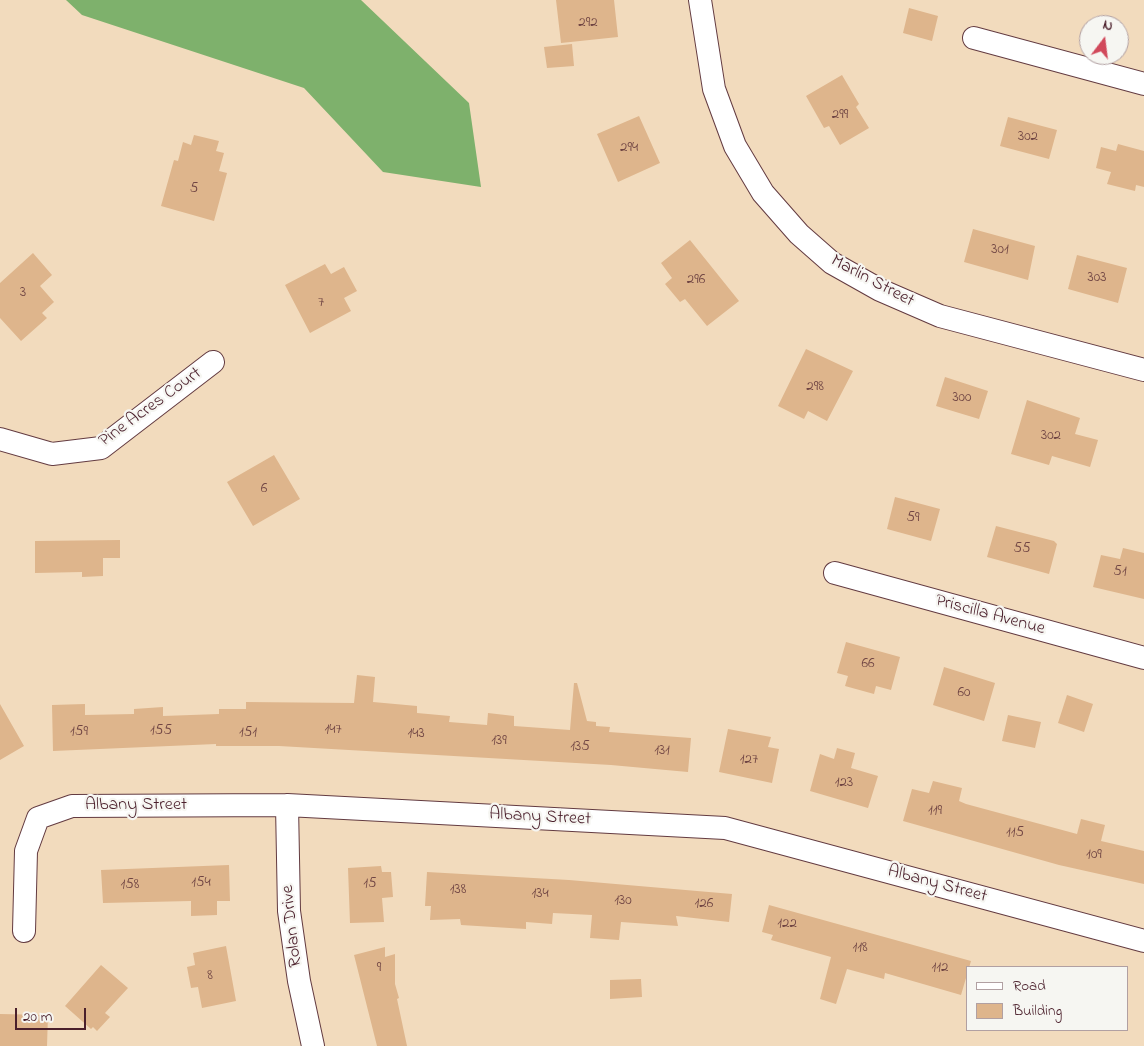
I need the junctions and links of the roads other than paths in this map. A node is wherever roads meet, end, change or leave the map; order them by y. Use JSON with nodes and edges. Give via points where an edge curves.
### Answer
{"nodes":[{"id":1,"x":700,"y":0,"type":"edge"},
{"id":2,"x":974,"y":38,"type":"dead end"},
{"id":3,"x":1144,"y":84,"type":"edge"},
{"id":4,"x":213,"y":362,"type":"dead end"},
{"id":5,"x":1144,"y":370,"type":"edge"},
{"id":6,"x":0,"y":439,"type":"edge"},
{"id":7,"x":835,"y":573,"type":"dead end"},
{"id":8,"x":1144,"y":658,"type":"edge"},
{"id":9,"x":286,"y":805,"type":"junction"},
{"id":10,"x":24,"y":931,"type":"dead end"},
{"id":11,"x":1144,"y":941,"type":"edge"},
{"id":12,"x":313,"y":1046,"type":"edge"}],
"edges":[{"from":1,"to":5,"type":"street","name":"Marlin Street","via":[[714,89],[735,146],[763,193],[799,234],[832,263],[880,290],[940,316]]},
{"from":2,"to":3,"type":"street"},
{"from":4,"to":6,"type":"street","name":"Pine Acres Court","via":[[101,448],[52,454]]},
{"from":7,"to":8,"type":"street","name":"Priscilla Avenue"},
{"from":9,"to":10,"type":"street","name":"Albany Street","via":[[72,806],[38,818],[26,851]]},
{"from":9,"to":11,"type":"street","name":"Albany Street","via":[[725,828]]},
{"from":9,"to":12,"type":"street","name":"Rolan Drive","via":[[289,911]]}]}
